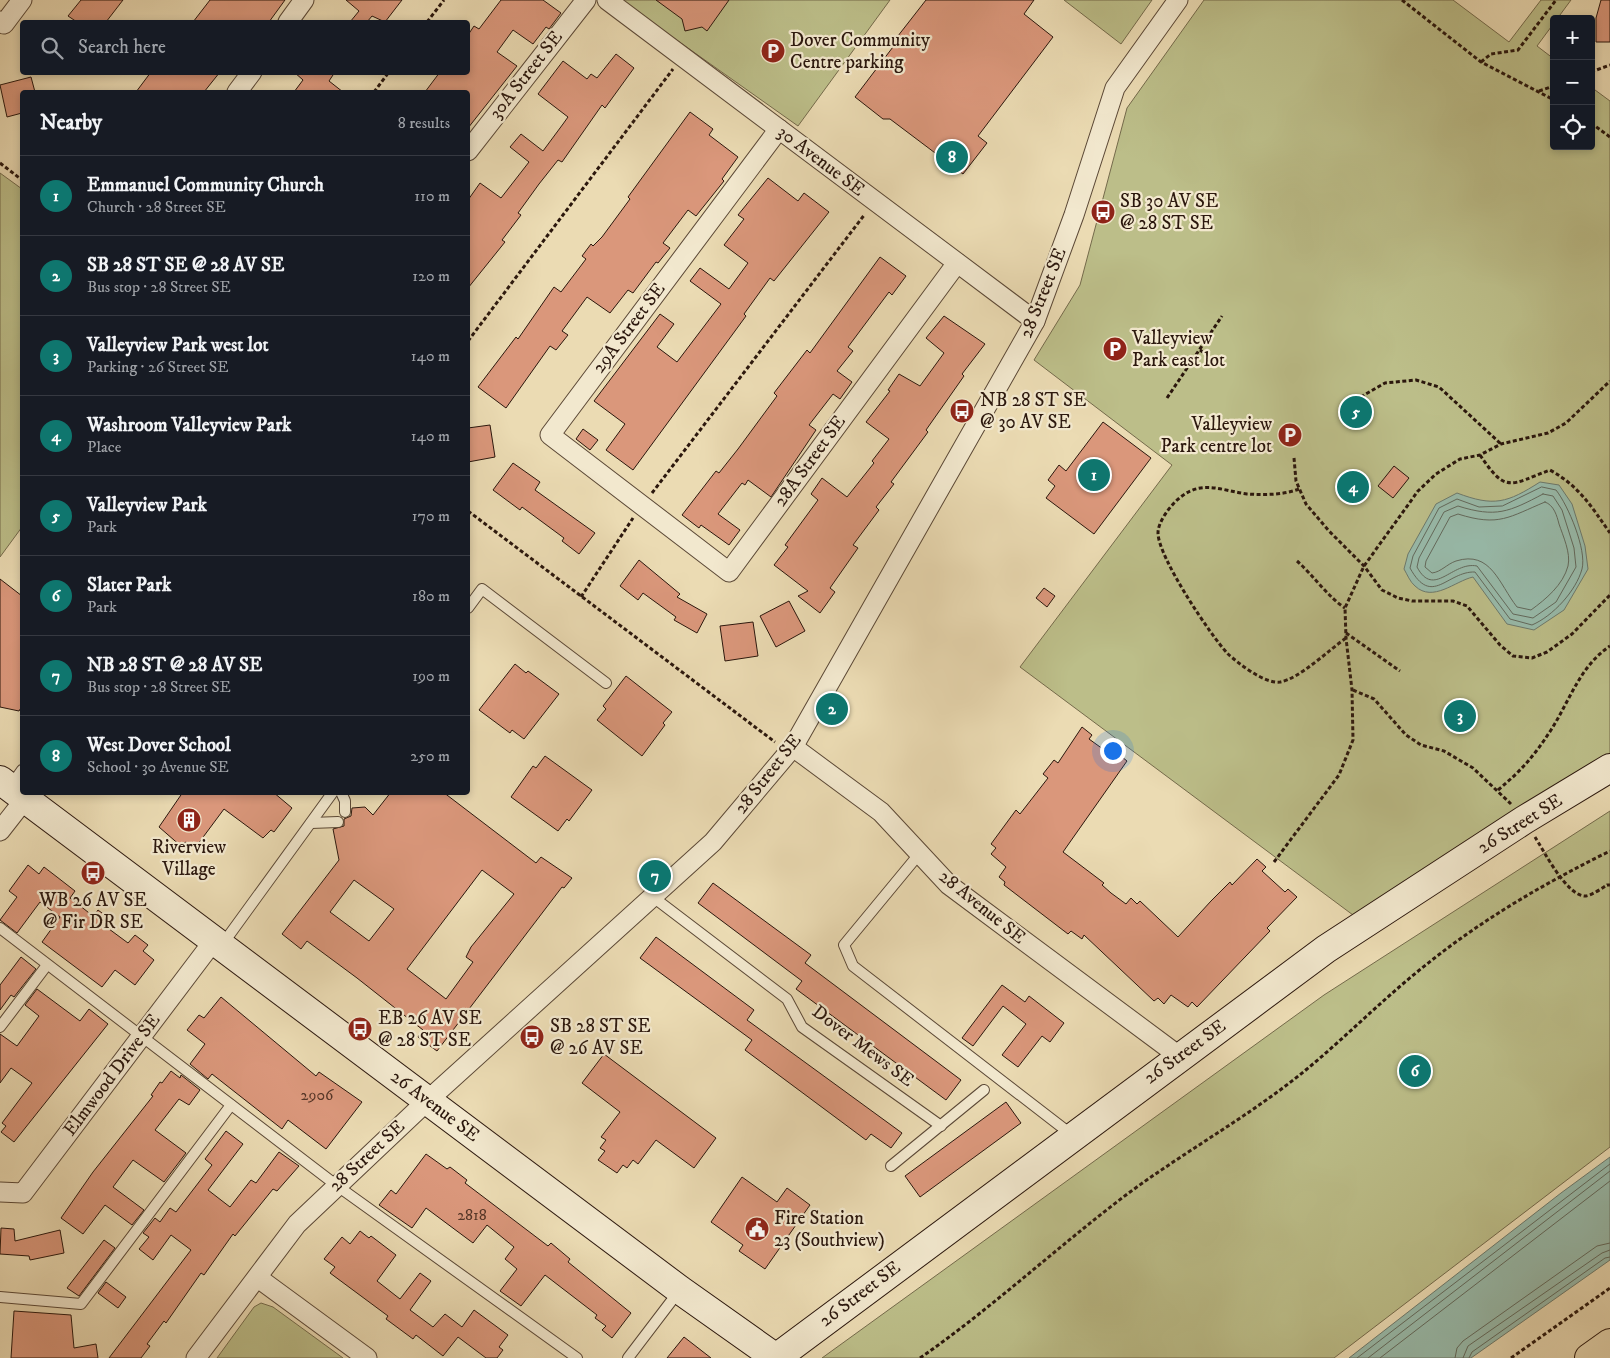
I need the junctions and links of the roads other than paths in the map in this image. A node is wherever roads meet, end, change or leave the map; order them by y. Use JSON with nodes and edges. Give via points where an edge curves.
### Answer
{"nodes":[{"id":1,"x":22,"y":0,"type":"edge"},
{"id":2,"x":304,"y":0,"type":"edge"},
{"id":3,"x":586,"y":0,"type":"edge"},
{"id":4,"x":607,"y":0,"type":"edge"},
{"id":5,"x":1178,"y":0,"type":"edge"},
{"id":6,"x":289,"y":20,"type":"edge"},
{"id":7,"x":0,"y":22,"type":"edge"},
{"id":8,"x":250,"y":75,"type":"edge"},
{"id":9,"x":238,"y":90,"type":"edge"},
{"id":10,"x":779,"y":129,"type":"junction"},
{"id":11,"x":470,"y":147,"type":"edge"},
{"id":12,"x":957,"y":262,"type":"junction"},
{"id":13,"x":1035,"y":322,"type":"junction"},
{"id":14,"x":641,"y":506,"type":"joint"},
{"id":15,"x":470,"y":605,"type":"edge"},
{"id":16,"x":606,"y":682,"type":"dead end"},
{"id":17,"x":793,"y":747,"type":"junction"},
{"id":18,"x":1610,"y":768,"type":"edge"},
{"id":19,"x":14,"y":784,"type":"edge"},
{"id":20,"x":28,"y":795,"type":"edge"},
{"id":21,"x":331,"y":795,"type":"edge"},
{"id":22,"x":342,"y":795,"type":"edge"},
{"id":23,"x":345,"y":812,"type":"dead end"},
{"id":24,"x":338,"y":822,"type":"dead end"},
{"id":25,"x":311,"y":823,"type":"junction"},
{"id":26,"x":0,"y":831,"type":"edge"},
{"id":27,"x":920,"y":853,"type":"junction"},
{"id":28,"x":653,"y":897,"type":"junction"},
{"id":29,"x":0,"y":928,"type":"edge"},
{"id":30,"x":219,"y":942,"type":"junction"},
{"id":31,"x":47,"y":964,"type":"junction"},
{"id":32,"x":0,"y":1027,"type":"edge"},
{"id":33,"x":140,"y":1037,"type":"junction"},
{"id":34,"x":1179,"y":1056,"type":"junction"},
{"id":35,"x":984,"y":1090,"type":"dead end"},
{"id":36,"x":427,"y":1100,"type":"junction"},
{"id":37,"x":231,"y":1105,"type":"junction"},
{"id":38,"x":941,"y":1126,"type":"junction"},
{"id":39,"x":1073,"y":1135,"type":"junction"},
{"id":40,"x":891,"y":1166,"type":"dead end"},
{"id":41,"x":336,"y":1185,"type":"junction"},
{"id":42,"x":0,"y":1192,"type":"edge"},
{"id":43,"x":258,"y":1278,"type":"junction"},
{"id":44,"x":680,"y":1290,"type":"junction"},
{"id":45,"x":0,"y":1298,"type":"edge"},
{"id":46,"x":1610,"y":1343,"type":"edge"},
{"id":47,"x":196,"y":1358,"type":"edge"},
{"id":48,"x":367,"y":1358,"type":"edge"},
{"id":49,"x":577,"y":1358,"type":"edge"},
{"id":50,"x":628,"y":1358,"type":"edge"},
{"id":51,"x":776,"y":1358,"type":"edge"},
{"id":52,"x":1589,"y":1358,"type":"edge"}],
"edges":[{"from":1,"to":7,"type":"street","via":[[4,24]]},
{"from":2,"to":6,"type":"street"},
{"from":3,"to":11,"type":"street","name":"30A Street SE"},
{"from":4,"to":10,"type":"street","name":"30 Avenue SE"},
{"from":5,"to":13,"type":"street","name":"28 Street SE","via":[[1115,88]]},
{"from":8,"to":9,"type":"street"},
{"from":10,"to":12,"type":"street","name":"30 Avenue SE"},
{"from":10,"to":14,"type":"street","name":"29A Street SE","via":[[550,435]]},
{"from":12,"to":13,"type":"street","name":"30 Avenue SE"},
{"from":12,"to":14,"type":"street","name":"28A Street SE","via":[[729,572]]},
{"from":13,"to":17,"type":"street","name":"28 Street SE"},
{"from":15,"to":16,"type":"lane","via":[[482,588]]},
{"from":17,"to":27,"type":"street","name":"28 Avenue SE","via":[[881,812]]},
{"from":17,"to":28,"type":"street","name":"28 Street SE","via":[[713,842]]},
{"from":18,"to":34,"type":"street","name":"26 Street SE","via":[[1326,949]]},
{"from":19,"to":26,"type":"street"},
{"from":20,"to":30,"type":"street","name":"26 Avenue SE"},
{"from":21,"to":25,"type":"lane"},
{"from":22,"to":23,"type":"lane"},
{"from":24,"to":25,"type":"lane"},
{"from":25,"to":30,"type":"lane"},
{"from":27,"to":34,"type":"street","name":"28 Avenue SE","via":[[949,885]]},
{"from":27,"to":39,"type":"lane","via":[[844,945],[853,966]]},
{"from":28,"to":36,"type":"street","name":"28 Street SE"},
{"from":28,"to":38,"type":"lane","name":"Dover Mews SE","via":[[787,999],[802,1027]]},
{"from":29,"to":31,"type":"lane"},
{"from":30,"to":33,"type":"street","name":"Elmwood Drive SE"},
{"from":30,"to":36,"type":"street","name":"26 Avenue SE"},
{"from":31,"to":32,"type":"lane"},
{"from":31,"to":33,"type":"lane"},
{"from":33,"to":37,"type":"lane"},
{"from":33,"to":42,"type":"street","name":"Elmwood Drive SE","via":[[24,1192]]},
{"from":34,"to":39,"type":"street","name":"26 Street SE"},
{"from":35,"to":38,"type":"lane"},
{"from":36,"to":41,"type":"street","name":"28 Street SE"},
{"from":36,"to":44,"type":"street","name":"26 Avenue SE"},
{"from":37,"to":41,"type":"lane"},
{"from":37,"to":45,"type":"lane","via":[[81,1304]]},
{"from":38,"to":40,"type":"lane"},
{"from":39,"to":51,"type":"street","name":"26 Street SE"},
{"from":41,"to":43,"type":"street","name":"28 Street SE","via":[[297,1224]]},
{"from":41,"to":49,"type":"lane"},
{"from":43,"to":47,"type":"street","name":"28 Street SE"},
{"from":43,"to":48,"type":"street"},
{"from":44,"to":50,"type":"lane"},
{"from":44,"to":51,"type":"street","name":"26 Avenue SE"},
{"from":46,"to":52,"type":"highway"}]}
